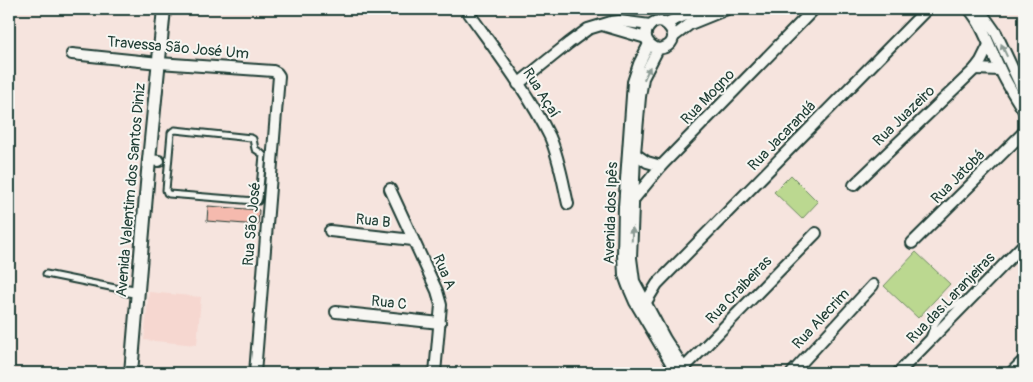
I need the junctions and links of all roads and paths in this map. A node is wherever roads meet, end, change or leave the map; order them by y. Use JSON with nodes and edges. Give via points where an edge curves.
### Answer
{"nodes":[{"id":1,"x":164,"y":9,"type":"edge"},
{"id":2,"x":466,"y":9,"type":"edge"},
{"id":3,"x":701,"y":9,"type":"edge"},
{"id":4,"x":727,"y":9,"type":"edge"},
{"id":5,"x":814,"y":9,"type":"edge"},
{"id":6,"x":927,"y":9,"type":"edge"},
{"id":7,"x":969,"y":9,"type":"edge"},
{"id":8,"x":980,"y":9,"type":"edge"},
{"id":9,"x":666,"y":23,"type":"junction"},
{"id":10,"x":601,"y":24,"type":"junction"},
{"id":11,"x":650,"y":25,"type":"junction"},
{"id":12,"x":673,"y":36,"type":"junction"},
{"id":13,"x":647,"y":41,"type":"junction"},
{"id":14,"x":989,"y":45,"type":"junction"},
{"id":15,"x":658,"y":49,"type":"junction"},
{"id":16,"x":72,"y":54,"type":"dead end"},
{"id":17,"x":159,"y":63,"type":"junction"},
{"id":18,"x":975,"y":69,"type":"junction"},
{"id":19,"x":1000,"y":70,"type":"junction"},
{"id":20,"x":279,"y":76,"type":"joint"},
{"id":21,"x":518,"y":84,"type":"junction"},
{"id":22,"x":1024,"y":93,"type":"edge"},
{"id":23,"x":1024,"y":111,"type":"edge"},
{"id":24,"x":1024,"y":132,"type":"edge"},
{"id":25,"x":631,"y":152,"type":"junction"},
{"id":26,"x":158,"y":161,"type":"junction"},
{"id":27,"x":661,"y":166,"type":"junction"},
{"id":28,"x":854,"y":185,"type":"dead end"},
{"id":29,"x":390,"y":189,"type":"dead end"},
{"id":30,"x":633,"y":200,"type":"junction"},
{"id":31,"x":568,"y":204,"type":"dead end"},
{"id":32,"x":624,"y":206,"type":"junction"},
{"id":33,"x":330,"y":232,"type":"dead end"},
{"id":34,"x":816,"y":233,"type":"dead end"},
{"id":35,"x":413,"y":240,"type":"junction"},
{"id":36,"x":912,"y":242,"type":"dead end"},
{"id":37,"x":1024,"y":244,"type":"edge"},
{"id":38,"x":46,"y":274,"type":"dead end"},
{"id":39,"x":634,"y":281,"type":"junction"},
{"id":40,"x":657,"y":284,"type":"junction"},
{"id":41,"x":873,"y":285,"type":"dead end"},
{"id":42,"x":132,"y":291,"type":"junction"},
{"id":43,"x":646,"y":302,"type":"junction"},
{"id":44,"x":336,"y":312,"type":"dead end"},
{"id":45,"x":440,"y":324,"type":"junction"},
{"id":46,"x":1024,"y":360,"type":"edge"},
{"id":47,"x":1024,"y":370,"type":"edge"},
{"id":48,"x":683,"y":371,"type":"edge"},
{"id":49,"x":131,"y":373,"type":"edge"},
{"id":50,"x":255,"y":373,"type":"edge"},
{"id":51,"x":435,"y":373,"type":"edge"},
{"id":52,"x":792,"y":373,"type":"edge"},
{"id":53,"x":898,"y":373,"type":"edge"},
{"id":54,"x":1011,"y":373,"type":"edge"},
{"id":55,"x":1022,"y":373,"type":"edge"}],
"edges":[{"from":1,"to":17,"type":"street","name":"Avenida Valentim dos Santos Diniz"},
{"from":2,"to":21,"type":"street","name":"Rua Açaí"},
{"from":3,"to":9,"type":"street"},
{"from":4,"to":12,"type":"street","name":"Avenida dos Ipês","via":[[690,24]]},
{"from":5,"to":27,"type":"street","name":"Rua Mogno"},
{"from":6,"to":40,"type":"street","name":"Rua Jacarandá"},
{"from":7,"to":14,"type":"street"},
{"from":22,"to":8,"type":"street","one_way":true,"via":[[996,33]]},
{"from":9,"to":11,"type":"street"},
{"from":9,"to":12,"type":"street"},
{"from":10,"to":11,"type":"street","via":[[619,21]]},
{"from":10,"to":13,"type":"street"},
{"from":10,"to":21,"type":"street","via":[[588,29]]},
{"from":11,"to":13,"type":"street","name":"Avenida dos Ipês","via":[[646,32]]},
{"from":12,"to":15,"type":"street","name":"Avenida dos Ipês","via":[[669,46]]},
{"from":13,"to":15,"type":"street"},
{"from":13,"to":25,"type":"street","name":"Avenida dos Ipês","via":[[633,82]]},
{"from":14,"to":18,"type":"street","name":"Rua Juazeiro"},
{"from":14,"to":19,"type":"street"},
{"from":25,"to":15,"type":"street","name":"Avenida dos Ipês","one_way":true,"via":[[644,78]]},
{"from":16,"to":17,"type":"street","name":"Travessa São José Um"},
{"from":17,"to":20,"type":"street","name":"Travessa São José Um","via":[[272,71]]},
{"from":17,"to":26,"type":"street","name":"Avenida Valentim dos Santos Diniz"},
{"from":18,"to":19,"type":"street"},
{"from":18,"to":28,"type":"street","name":"Rua Juazeiro"},
{"from":19,"to":23,"type":"street"},
{"from":20,"to":50,"type":"street","name":"Rua São José"},
{"from":21,"to":31,"type":"street","name":"Rua Açaí","via":[[550,138]]},
{"from":24,"to":36,"type":"street","name":"Rua Jatobá"},
{"from":25,"to":27,"type":"street","via":[[646,162]]},
{"from":25,"to":30,"type":"street","name":"Avenida dos Ipês"},
{"from":25,"to":32,"type":"street","name":"Avenida dos Ipês"},
{"from":26,"to":26,"type":"lane","via":[[171,133],[176,130],[251,138],[255,149],[263,155],[259,198],[255,201],[169,194]]},
{"from":26,"to":42,"type":"street","name":"Avenida Valentim dos Santos Diniz"},
{"from":27,"to":30,"type":"street","name":"Rua Mogno"},
{"from":29,"to":35,"type":"street","name":"Rua A"},
{"from":30,"to":32,"type":"street","name":"Rua Mogno"},
{"from":39,"to":30,"type":"street","name":"Avenida dos Ipês","one_way":true},
{"from":32,"to":48,"type":"street","name":"Avenida dos Ipês","via":[[625,280],[635,302]]},
{"from":33,"to":35,"type":"street","name":"Rua B"},
{"from":34,"to":48,"type":"street","name":"Rua Craibeiras"},
{"from":35,"to":45,"type":"street","name":"Rua A","via":[[437,290],[441,305]]},
{"from":37,"to":53,"type":"street","name":"Rua das Laranjeiras"},
{"from":38,"to":42,"type":"lane"},
{"from":39,"to":40,"type":"street"},
{"from":39,"to":43,"type":"street","name":"Avenida dos Ipês"},
{"from":40,"to":43,"type":"street","name":"Rua Jacarandá"},
{"from":41,"to":52,"type":"street","name":"Rua Alecrim"},
{"from":42,"to":49,"type":"street","name":"Avenida Valentim dos Santos Diniz"},
{"from":43,"to":48,"type":"street","name":"Avenida dos Ipês"},
{"from":44,"to":45,"type":"street","name":"Rua C"},
{"from":45,"to":51,"type":"street","name":"Rua A"},
{"from":46,"to":54,"type":"street"},
{"from":47,"to":55,"type":"street"}]}
